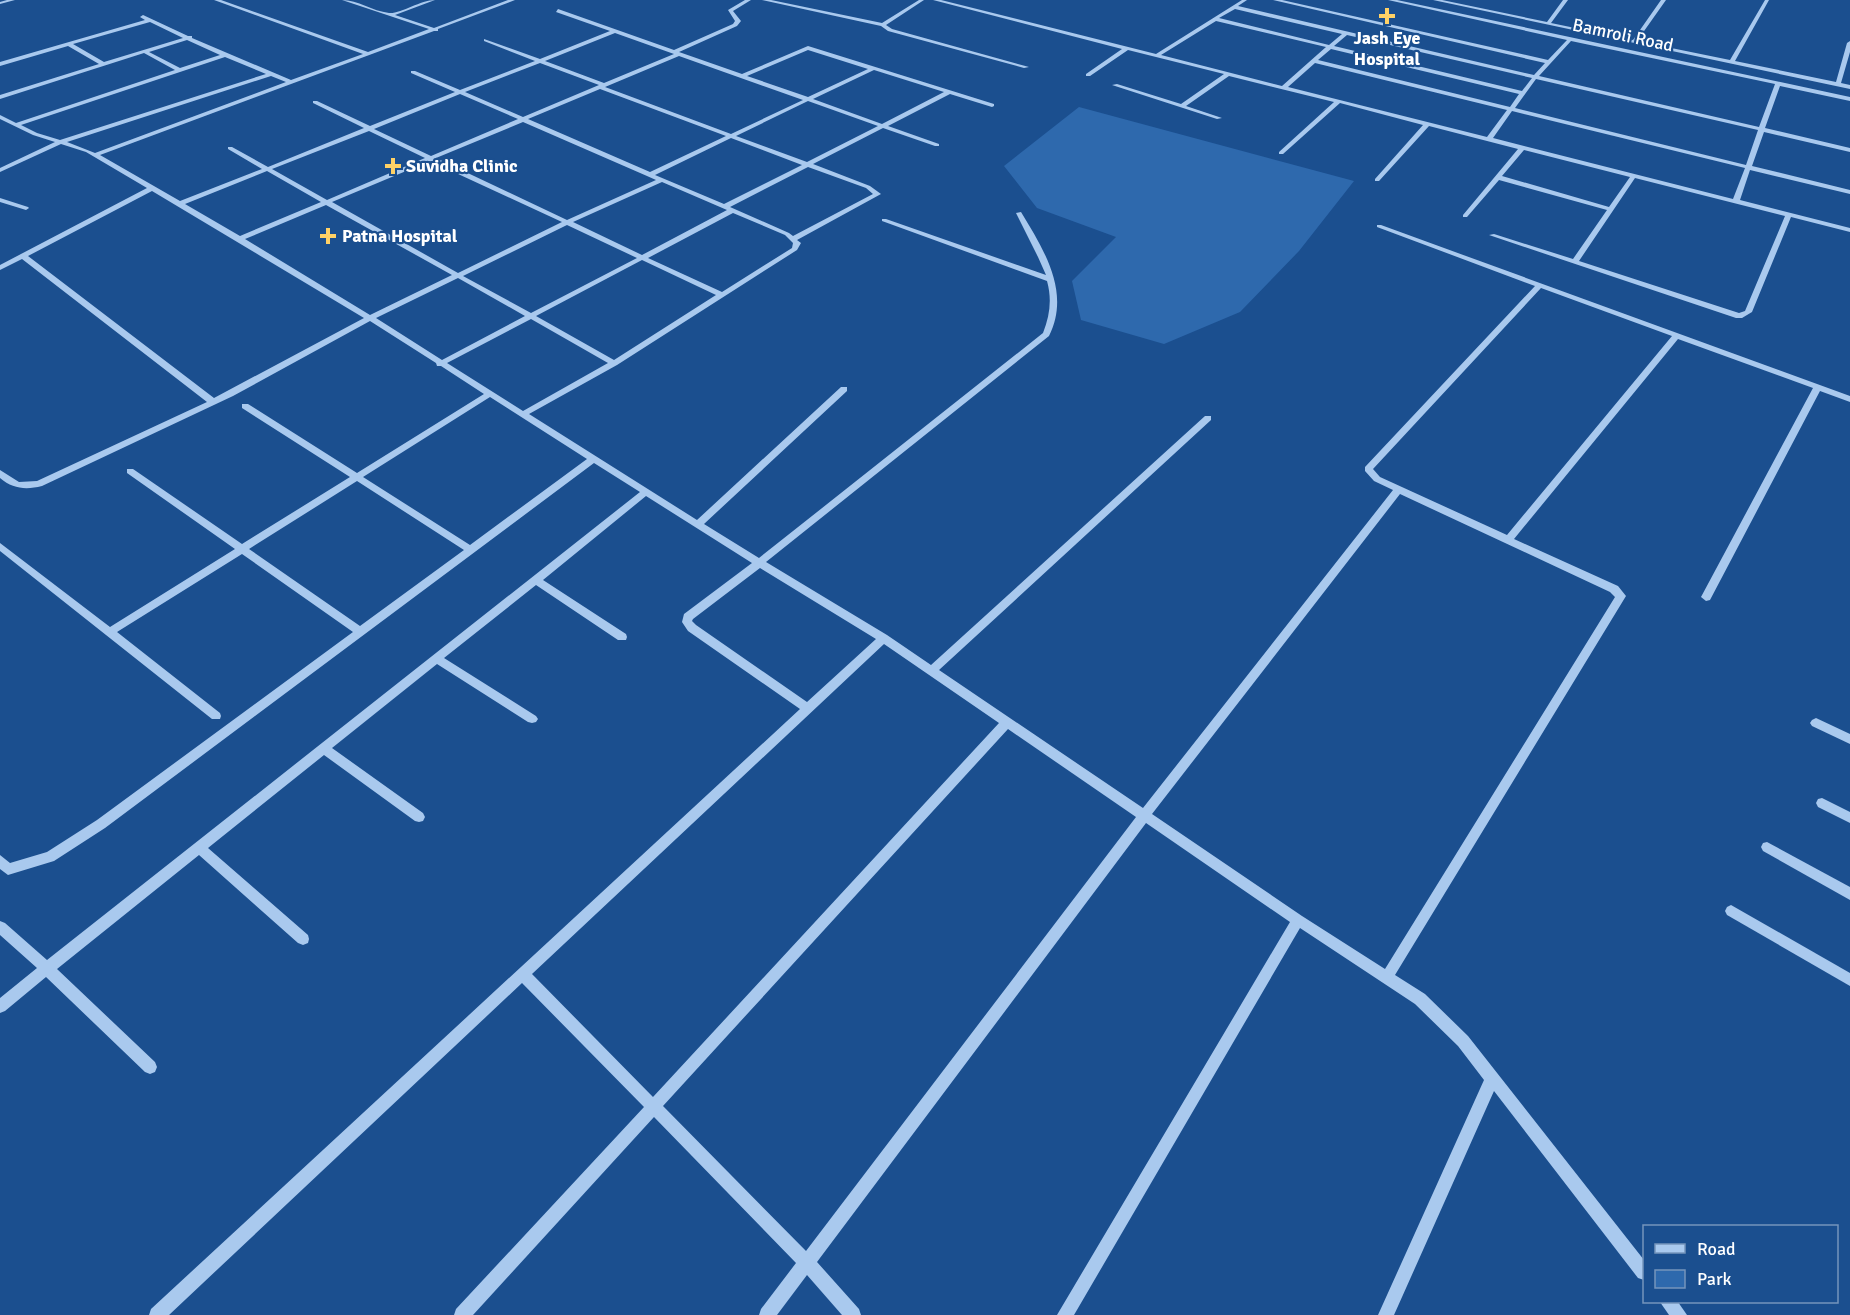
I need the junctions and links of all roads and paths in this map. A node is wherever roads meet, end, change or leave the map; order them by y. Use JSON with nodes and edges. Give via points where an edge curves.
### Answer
{"nodes":[{"id":1,"x":13,"y":0,"type":"edge"},
{"id":2,"x":216,"y":0,"type":"edge"},
{"id":3,"x":347,"y":0,"type":"edge"},
{"id":4,"x":433,"y":0,"type":"edge"},
{"id":5,"x":513,"y":0,"type":"edge"},
{"id":6,"x":749,"y":0,"type":"edge"},
{"id":7,"x":764,"y":0,"type":"edge"},
{"id":8,"x":922,"y":0,"type":"edge"},
{"id":9,"x":935,"y":0,"type":"edge"},
{"id":10,"x":1245,"y":0,"type":"edge"},
{"id":11,"x":1275,"y":0,"type":"edge"},
{"id":12,"x":1390,"y":0,"type":"edge"},
{"id":13,"x":1435,"y":0,"type":"edge"},
{"id":14,"x":1564,"y":0,"type":"edge"},
{"id":15,"x":1664,"y":0,"type":"edge"},
{"id":16,"x":1767,"y":0,"type":"edge"},
{"id":17,"x":0,"y":3,"type":"edge"},
{"id":18,"x":1234,"y":7,"type":"junction"},
{"id":19,"x":558,"y":11,"type":"dead end"},
{"id":20,"x":391,"y":15,"type":"junction"},
{"id":21,"x":143,"y":17,"type":"dead end"},
{"id":22,"x":1215,"y":19,"type":"junction"},
{"id":23,"x":151,"y":20,"type":"junction"},
{"id":24,"x":1548,"y":24,"type":"junction"},
{"id":25,"x":883,"y":25,"type":"junction"},
{"id":26,"x":436,"y":30,"type":"junction"},
{"id":27,"x":615,"y":31,"type":"junction"},
{"id":28,"x":1346,"y":33,"type":"junction"},
{"id":29,"x":190,"y":37,"type":"junction"},
{"id":30,"x":486,"y":39,"type":"dead end"},
{"id":31,"x":1570,"y":39,"type":"junction"},
{"id":32,"x":1634,"y":42,"type":"junction"},
{"id":33,"x":1850,"y":43,"type":"edge"},
{"id":34,"x":68,"y":44,"type":"junction"},
{"id":35,"x":1329,"y":47,"type":"junction"},
{"id":36,"x":1127,"y":48,"type":"junction"},
{"id":37,"x":145,"y":52,"type":"junction"},
{"id":38,"x":676,"y":53,"type":"junction"},
{"id":39,"x":369,"y":54,"type":"junction"},
{"id":40,"x":225,"y":55,"type":"junction"},
{"id":41,"x":1158,"y":55,"type":"junction"},
{"id":42,"x":539,"y":60,"type":"junction"},
{"id":43,"x":1313,"y":61,"type":"junction"},
{"id":44,"x":1549,"y":62,"type":"junction"},
{"id":45,"x":1732,"y":62,"type":"junction"},
{"id":46,"x":0,"y":64,"type":"edge"},
{"id":47,"x":104,"y":64,"type":"junction"},
{"id":48,"x":1026,"y":67,"type":"dead end"},
{"id":49,"x":874,"y":68,"type":"junction"},
{"id":50,"x":180,"y":70,"type":"junction"},
{"id":51,"x":413,"y":72,"type":"dead end"},
{"id":52,"x":1228,"y":73,"type":"junction"},
{"id":53,"x":273,"y":74,"type":"junction"},
{"id":54,"x":1088,"y":75,"type":"dead end"},
{"id":55,"x":742,"y":76,"type":"junction"},
{"id":56,"x":1535,"y":77,"type":"junction"},
{"id":57,"x":292,"y":83,"type":"junction"},
{"id":58,"x":1778,"y":83,"type":"junction"},
{"id":59,"x":1838,"y":85,"type":"junction"},
{"id":60,"x":602,"y":86,"type":"junction"},
{"id":61,"x":1115,"y":86,"type":"dead end"},
{"id":62,"x":1284,"y":87,"type":"junction"},
{"id":63,"x":1850,"y":87,"type":"edge"},
{"id":64,"x":458,"y":92,"type":"junction"},
{"id":65,"x":949,"y":92,"type":"junction"},
{"id":66,"x":1522,"y":93,"type":"junction"},
{"id":67,"x":0,"y":97,"type":"edge"},
{"id":68,"x":807,"y":99,"type":"junction"},
{"id":69,"x":1850,"y":99,"type":"edge"},
{"id":70,"x":1340,"y":101,"type":"junction"},
{"id":71,"x":315,"y":102,"type":"dead end"},
{"id":72,"x":992,"y":105,"type":"dead end"},
{"id":73,"x":1182,"y":106,"type":"junction"},
{"id":74,"x":1510,"y":109,"type":"junction"},
{"id":75,"x":0,"y":117,"type":"edge"},
{"id":76,"x":1219,"y":118,"type":"dead end"},
{"id":77,"x":521,"y":120,"type":"junction"},
{"id":78,"x":1428,"y":123,"type":"junction"},
{"id":79,"x":15,"y":125,"type":"junction"},
{"id":80,"x":882,"y":126,"type":"junction"},
{"id":81,"x":369,"y":128,"type":"junction"},
{"id":82,"x":1761,"y":129,"type":"junction"},
{"id":83,"x":730,"y":136,"type":"junction"},
{"id":84,"x":1489,"y":139,"type":"junction"},
{"id":85,"x":61,"y":142,"type":"junction"},
{"id":86,"x":937,"y":145,"type":"dead end"},
{"id":87,"x":1523,"y":147,"type":"junction"},
{"id":88,"x":230,"y":148,"type":"dead end"},
{"id":89,"x":1850,"y":150,"type":"edge"},
{"id":90,"x":1281,"y":153,"type":"dead end"},
{"id":91,"x":95,"y":155,"type":"junction"},
{"id":92,"x":430,"y":158,"type":"junction"},
{"id":93,"x":807,"y":165,"type":"junction"},
{"id":94,"x":1748,"y":167,"type":"junction"},
{"id":95,"x":0,"y":170,"type":"edge"},
{"id":96,"x":268,"y":170,"type":"junction"},
{"id":97,"x":649,"y":175,"type":"junction"},
{"id":98,"x":1634,"y":175,"type":"junction"},
{"id":99,"x":1497,"y":177,"type":"junction"},
{"id":100,"x":1377,"y":180,"type":"dead end"},
{"id":101,"x":659,"y":181,"type":"junction"},
{"id":102,"x":152,"y":188,"type":"junction"},
{"id":103,"x":1850,"y":192,"type":"edge"},
{"id":104,"x":0,"y":200,"type":"edge"},
{"id":105,"x":1736,"y":201,"type":"junction"},
{"id":106,"x":327,"y":202,"type":"junction"},
{"id":107,"x":179,"y":204,"type":"junction"},
{"id":108,"x":26,"y":208,"type":"dead end"},
{"id":109,"x":728,"y":209,"type":"junction"},
{"id":110,"x":1610,"y":209,"type":"junction"},
{"id":111,"x":1019,"y":213,"type":"dead end"},
{"id":112,"x":1790,"y":215,"type":"junction"},
{"id":113,"x":1465,"y":216,"type":"dead end"},
{"id":114,"x":884,"y":220,"type":"dead end"},
{"id":115,"x":567,"y":222,"type":"junction"},
{"id":116,"x":1379,"y":226,"type":"dead end"},
{"id":117,"x":1850,"y":230,"type":"edge"},
{"id":118,"x":1492,"y":235,"type":"dead end"},
{"id":119,"x":239,"y":239,"type":"junction"},
{"id":120,"x":793,"y":239,"type":"junction"},
{"id":121,"x":23,"y":255,"type":"junction"},
{"id":122,"x":642,"y":257,"type":"junction"},
{"id":123,"x":1575,"y":262,"type":"junction"},
{"id":124,"x":0,"y":268,"type":"edge"},
{"id":125,"x":459,"y":276,"type":"junction"},
{"id":126,"x":1052,"y":280,"type":"junction"},
{"id":127,"x":1540,"y":285,"type":"junction"},
{"id":128,"x":722,"y":295,"type":"junction"},
{"id":129,"x":532,"y":317,"type":"junction"},
{"id":130,"x":370,"y":318,"type":"junction"},
{"id":131,"x":1677,"y":335,"type":"junction"},
{"id":132,"x":614,"y":363,"type":"junction"},
{"id":133,"x":440,"y":364,"type":"junction"},
{"id":134,"x":1818,"y":387,"type":"junction"},
{"id":135,"x":844,"y":390,"type":"dead end"},
{"id":136,"x":489,"y":394,"type":"junction"},
{"id":137,"x":1850,"y":399,"type":"edge"},
{"id":138,"x":213,"y":402,"type":"junction"},
{"id":139,"x":245,"y":406,"type":"dead end"},
{"id":140,"x":522,"y":415,"type":"junction"},
{"id":141,"x":1208,"y":418,"type":"dead end"},
{"id":142,"x":593,"y":459,"type":"junction"},
{"id":143,"x":130,"y":471,"type":"dead end"},
{"id":144,"x":0,"y":473,"type":"edge"},
{"id":145,"x":356,"y":478,"type":"junction"},
{"id":146,"x":1399,"y":489,"type":"junction"},
{"id":147,"x":646,"y":492,"type":"junction"},
{"id":148,"x":697,"y":525,"type":"junction"},
{"id":149,"x":1508,"y":540,"type":"junction"},
{"id":150,"x":0,"y":546,"type":"edge"},
{"id":151,"x":242,"y":550,"type":"junction"},
{"id":152,"x":471,"y":550,"type":"junction"},
{"id":153,"x":759,"y":563,"type":"junction"},
{"id":154,"x":536,"y":580,"type":"junction"},
{"id":155,"x":1706,"y":597,"type":"dead end"},
{"id":156,"x":111,"y":632,"type":"junction"},
{"id":157,"x":361,"y":632,"type":"junction"},
{"id":158,"x":622,"y":637,"type":"dead end"},
{"id":159,"x":883,"y":638,"type":"junction"},
{"id":160,"x":437,"y":659,"type":"junction"},
{"id":161,"x":931,"y":670,"type":"junction"},
{"id":162,"x":807,"y":708,"type":"junction"},
{"id":163,"x":216,"y":716,"type":"dead end"},
{"id":164,"x":532,"y":719,"type":"dead end"},
{"id":165,"x":1007,"y":722,"type":"junction"},
{"id":166,"x":1816,"y":723,"type":"dead end"},
{"id":167,"x":1850,"y":739,"type":"edge"},
{"id":168,"x":324,"y":749,"type":"junction"},
{"id":169,"x":1822,"y":803,"type":"dead end"},
{"id":170,"x":1144,"y":816,"type":"junction"},
{"id":171,"x":419,"y":817,"type":"dead end"},
{"id":172,"x":1850,"y":818,"type":"edge"},
{"id":173,"x":1767,"y":847,"type":"dead end"},
{"id":174,"x":199,"y":848,"type":"junction"},
{"id":175,"x":0,"y":861,"type":"edge"},
{"id":176,"x":1850,"y":894,"type":"edge"},
{"id":177,"x":1731,"y":911,"type":"dead end"},
{"id":178,"x":1298,"y":920,"type":"junction"},
{"id":179,"x":0,"y":927,"type":"edge"},
{"id":180,"x":303,"y":939,"type":"dead end"},
{"id":181,"x":47,"y":969,"type":"junction"},
{"id":182,"x":523,"y":974,"type":"junction"},
{"id":183,"x":1387,"y":977,"type":"junction"},
{"id":184,"x":1850,"y":980,"type":"edge"},
{"id":185,"x":0,"y":1006,"type":"edge"},
{"id":186,"x":150,"y":1067,"type":"dead end"},
{"id":187,"x":1492,"y":1078,"type":"junction"},
{"id":188,"x":654,"y":1107,"type":"junction"},
{"id":189,"x":806,"y":1263,"type":"junction"},
{"id":190,"x":1643,"y":1271,"type":"edge"},
{"id":191,"x":1669,"y":1303,"type":"edge"},
{"id":192,"x":157,"y":1315,"type":"edge"},
{"id":193,"x":462,"y":1315,"type":"edge"},
{"id":194,"x":767,"y":1315,"type":"edge"},
{"id":195,"x":853,"y":1315,"type":"edge"},
{"id":196,"x":1065,"y":1315,"type":"edge"},
{"id":197,"x":1386,"y":1315,"type":"edge"},
{"id":198,"x":1679,"y":1315,"type":"edge"}],
"edges":[{"from":1,"to":17,"type":"street"},
{"from":2,"to":39,"type":"street"},
{"from":3,"to":20,"type":"street"},
{"from":4,"to":20,"type":"street"},
{"from":5,"to":26,"type":"street"},
{"from":6,"to":38,"type":"street","via":[[730,11],[738,21],[735,25]]},
{"from":7,"to":25,"type":"street"},
{"from":8,"to":25,"type":"street"},
{"from":9,"to":36,"type":"street"},
{"from":10,"to":18,"type":"street"},
{"from":11,"to":44,"type":"street"},
{"from":12,"to":31,"type":"street","name":"Bamroli Road"},
{"from":13,"to":24,"type":"street"},
{"from":14,"to":24,"type":"street"},
{"from":15,"to":32,"type":"street"},
{"from":16,"to":45,"type":"street"},
{"from":18,"to":22,"type":"street"},
{"from":18,"to":28,"type":"street"},
{"from":19,"to":27,"type":"street"},
{"from":20,"to":26,"type":"street"},
{"from":21,"to":23,"type":"street"},
{"from":22,"to":35,"type":"street"},
{"from":22,"to":41,"type":"street"},
{"from":23,"to":29,"type":"street"},
{"from":23,"to":34,"type":"street"},
{"from":24,"to":32,"type":"street"},
{"from":25,"to":48,"type":"street"},
{"from":26,"to":39,"type":"street"},
{"from":27,"to":38,"type":"street"},
{"from":27,"to":42,"type":"street"},
{"from":28,"to":35,"type":"street"},
{"from":28,"to":56,"type":"street"},
{"from":29,"to":37,"type":"street"},
{"from":29,"to":40,"type":"street"},
{"from":30,"to":42,"type":"street"},
{"from":31,"to":44,"type":"street"},
{"from":31,"to":58,"type":"street","name":"Bamroli Road"},
{"from":32,"to":45,"type":"street"},
{"from":33,"to":59,"type":"street"},
{"from":34,"to":46,"type":"street"},
{"from":34,"to":47,"type":"street"},
{"from":35,"to":43,"type":"street"},
{"from":35,"to":66,"type":"street"},
{"from":36,"to":41,"type":"street"},
{"from":36,"to":54,"type":"street"},
{"from":37,"to":47,"type":"street"},
{"from":37,"to":50,"type":"street"},
{"from":38,"to":55,"type":"street"},
{"from":38,"to":60,"type":"street"},
{"from":39,"to":57,"type":"street"},
{"from":40,"to":50,"type":"street"},
{"from":40,"to":53,"type":"street"},
{"from":41,"to":52,"type":"street"},
{"from":42,"to":60,"type":"street"},
{"from":42,"to":64,"type":"street"},
{"from":43,"to":62,"type":"street"},
{"from":43,"to":74,"type":"street"},
{"from":44,"to":56,"type":"street"},
{"from":45,"to":59,"type":"street"},
{"from":47,"to":67,"type":"street"},
{"from":49,"to":55,"type":"street","via":[[808,48]]},
{"from":49,"to":65,"type":"street"},
{"from":49,"to":68,"type":"street"},
{"from":50,"to":79,"type":"street"},
{"from":51,"to":64,"type":"street"},
{"from":52,"to":62,"type":"street"},
{"from":52,"to":73,"type":"street"},
{"from":53,"to":57,"type":"street"},
{"from":53,"to":85,"type":"street"},
{"from":55,"to":68,"type":"street"},
{"from":56,"to":66,"type":"street"},
{"from":56,"to":82,"type":"street"},
{"from":57,"to":91,"type":"street"},
{"from":58,"to":69,"type":"street","name":"Bamroli Road"},
{"from":58,"to":82,"type":"street"},
{"from":59,"to":63,"type":"street"},
{"from":60,"to":77,"type":"street"},
{"from":60,"to":83,"type":"street"},
{"from":61,"to":73,"type":"street"},
{"from":62,"to":70,"type":"street"},
{"from":64,"to":77,"type":"street"},
{"from":64,"to":81,"type":"street"},
{"from":65,"to":72,"type":"street"},
{"from":65,"to":80,"type":"street"},
{"from":66,"to":74,"type":"street"},
{"from":68,"to":80,"type":"street"},
{"from":68,"to":83,"type":"street"},
{"from":70,"to":78,"type":"street"},
{"from":70,"to":90,"type":"street"},
{"from":71,"to":81,"type":"street"},
{"from":73,"to":76,"type":"street"},
{"from":74,"to":84,"type":"street"},
{"from":74,"to":94,"type":"street"},
{"from":75,"to":79,"type":"street"},
{"from":77,"to":92,"type":"street"},
{"from":77,"to":97,"type":"street"},
{"from":78,"to":84,"type":"street"},
{"from":78,"to":100,"type":"street"},
{"from":79,"to":85,"type":"street"},
{"from":80,"to":86,"type":"street"},
{"from":80,"to":93,"type":"street"},
{"from":81,"to":92,"type":"street"},
{"from":81,"to":96,"type":"street"},
{"from":82,"to":89,"type":"street"},
{"from":82,"to":94,"type":"street"},
{"from":83,"to":93,"type":"street"},
{"from":83,"to":97,"type":"street"},
{"from":84,"to":87,"type":"street"},
{"from":85,"to":91,"type":"street"},
{"from":85,"to":95,"type":"street"},
{"from":87,"to":98,"type":"street"},
{"from":87,"to":99,"type":"street"},
{"from":88,"to":96,"type":"street"},
{"from":91,"to":102,"type":"street"},
{"from":92,"to":106,"type":"street"},
{"from":92,"to":115,"type":"street"},
{"from":93,"to":109,"type":"street"},
{"from":93,"to":120,"type":"street","via":[[878,194]]},
{"from":94,"to":103,"type":"street"},
{"from":94,"to":105,"type":"street"},
{"from":96,"to":106,"type":"street"},
{"from":96,"to":107,"type":"street"},
{"from":97,"to":101,"type":"street"},
{"from":98,"to":105,"type":"street"},
{"from":98,"to":110,"type":"street"},
{"from":99,"to":110,"type":"street"},
{"from":99,"to":113,"type":"street"},
{"from":101,"to":109,"type":"street"},
{"from":101,"to":115,"type":"street"},
{"from":102,"to":107,"type":"street"},
{"from":102,"to":121,"type":"street"},
{"from":104,"to":108,"type":"street"},
{"from":105,"to":112,"type":"street"},
{"from":106,"to":119,"type":"street"},
{"from":106,"to":125,"type":"street"},
{"from":107,"to":119,"type":"street"},
{"from":109,"to":120,"type":"street"},
{"from":109,"to":122,"type":"street"},
{"from":110,"to":123,"type":"street"},
{"from":111,"to":126,"type":"street"},
{"from":112,"to":117,"type":"street"},
{"from":112,"to":123,"type":"street","via":[[1745,315],[1731,314]]},
{"from":114,"to":126,"type":"street"},
{"from":115,"to":122,"type":"street"},
{"from":115,"to":125,"type":"street"},
{"from":116,"to":127,"type":"street"},
{"from":118,"to":123,"type":"street"},
{"from":119,"to":130,"type":"street"},
{"from":120,"to":128,"type":"street","via":[[797,243],[795,249]]},
{"from":121,"to":124,"type":"street"},
{"from":121,"to":138,"type":"street"},
{"from":122,"to":128,"type":"street"},
{"from":122,"to":129,"type":"street"},
{"from":125,"to":129,"type":"street"},
{"from":125,"to":130,"type":"street"},
{"from":126,"to":153,"type":"street","via":[[1051,324],[1046,334]]},
{"from":127,"to":131,"type":"street"},
{"from":127,"to":146,"type":"street","via":[[1370,464],[1369,473]]},
{"from":128,"to":132,"type":"street"},
{"from":129,"to":132,"type":"street"},
{"from":129,"to":133,"type":"street"},
{"from":130,"to":133,"type":"street"},
{"from":130,"to":138,"type":"street"},
{"from":131,"to":134,"type":"street"},
{"from":131,"to":149,"type":"street"},
{"from":132,"to":140,"type":"street"},
{"from":133,"to":136,"type":"street"},
{"from":134,"to":137,"type":"street"},
{"from":134,"to":155,"type":"street"},
{"from":135,"to":148,"type":"street"},
{"from":136,"to":140,"type":"street"},
{"from":136,"to":145,"type":"street"},
{"from":138,"to":144,"type":"street","via":[[39,484],[25,488],[13,485]]},
{"from":139,"to":145,"type":"street"},
{"from":140,"to":142,"type":"street"},
{"from":141,"to":161,"type":"street"},
{"from":142,"to":147,"type":"street"},
{"from":142,"to":152,"type":"street"},
{"from":143,"to":151,"type":"street"},
{"from":145,"to":151,"type":"street"},
{"from":145,"to":152,"type":"street"},
{"from":146,"to":149,"type":"street"},
{"from":146,"to":170,"type":"street"},
{"from":147,"to":148,"type":"street"},
{"from":147,"to":154,"type":"street"},
{"from":148,"to":153,"type":"street"},
{"from":149,"to":183,"type":"street","via":[[1614,589],[1621,596]]},
{"from":150,"to":156,"type":"street"},
{"from":151,"to":156,"type":"street"},
{"from":151,"to":157,"type":"street"},
{"from":152,"to":157,"type":"street"},
{"from":153,"to":159,"type":"street"},
{"from":153,"to":162,"type":"street","via":[[693,611],[687,622]]},
{"from":154,"to":158,"type":"street"},
{"from":154,"to":160,"type":"street"},
{"from":156,"to":163,"type":"street"},
{"from":157,"to":175,"type":"street","via":[[58,852],[8,869]]},
{"from":159,"to":161,"type":"street"},
{"from":159,"to":162,"type":"street"},
{"from":160,"to":164,"type":"street"},
{"from":160,"to":168,"type":"street"},
{"from":161,"to":165,"type":"street"},
{"from":162,"to":182,"type":"street"},
{"from":165,"to":170,"type":"street"},
{"from":165,"to":188,"type":"street"},
{"from":166,"to":167,"type":"street"},
{"from":168,"to":171,"type":"street"},
{"from":168,"to":174,"type":"street"},
{"from":169,"to":172,"type":"street"},
{"from":170,"to":178,"type":"street"},
{"from":170,"to":189,"type":"street"},
{"from":173,"to":176,"type":"street"},
{"from":174,"to":180,"type":"street"},
{"from":174,"to":181,"type":"street"},
{"from":177,"to":184,"type":"street"},
{"from":178,"to":183,"type":"street"},
{"from":178,"to":196,"type":"street"},
{"from":179,"to":181,"type":"street"},
{"from":181,"to":185,"type":"street"},
{"from":181,"to":186,"type":"street"},
{"from":182,"to":188,"type":"street"},
{"from":182,"to":192,"type":"street"},
{"from":183,"to":187,"type":"street","via":[[1441,1017]]},
{"from":187,"to":190,"type":"street"},
{"from":187,"to":197,"type":"street"},
{"from":188,"to":189,"type":"street"},
{"from":188,"to":193,"type":"street"},
{"from":189,"to":194,"type":"street"},
{"from":189,"to":195,"type":"street"},
{"from":191,"to":198,"type":"street"}]}
